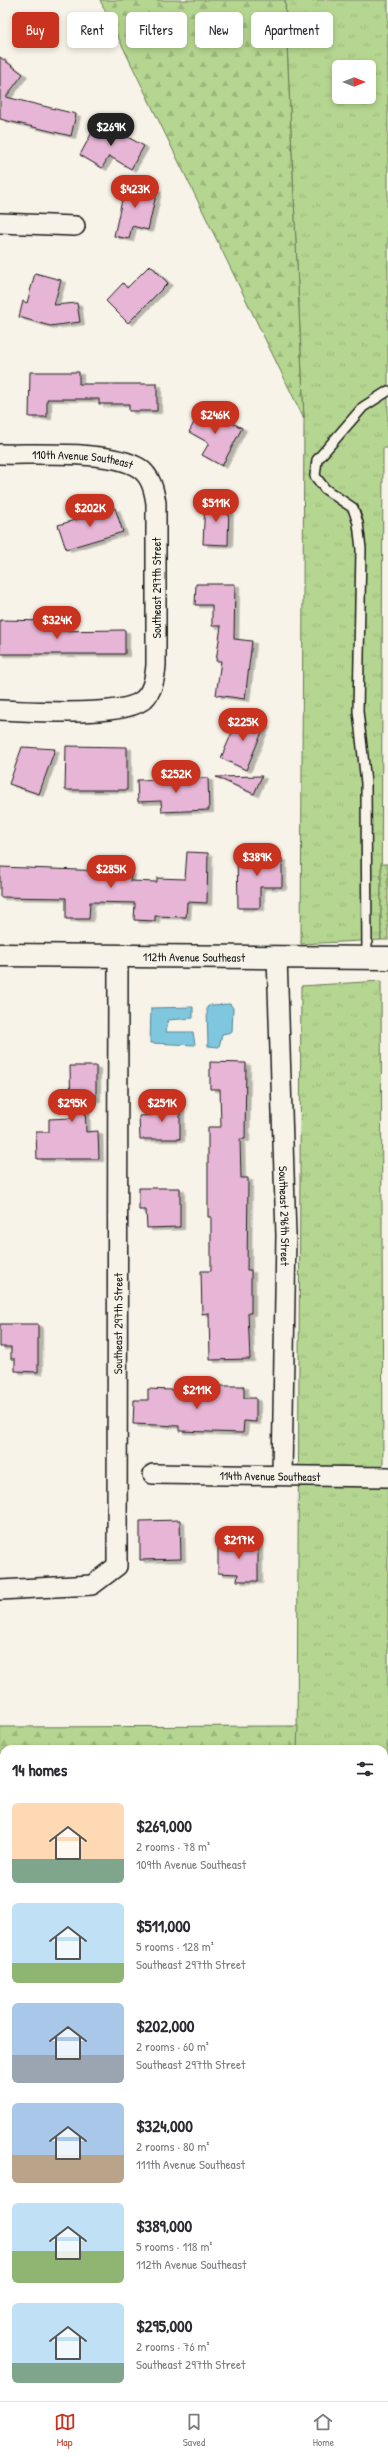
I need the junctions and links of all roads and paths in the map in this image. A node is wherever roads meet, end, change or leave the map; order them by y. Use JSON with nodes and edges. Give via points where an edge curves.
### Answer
{"nodes":[{"id":1,"x":0,"y":223,"type":"edge"},
{"id":2,"x":75,"y":226,"type":"dead end"},
{"id":3,"x":388,"y":391,"type":"edge"},
{"id":4,"x":0,"y":454,"type":"edge"},
{"id":5,"x":140,"y":469,"type":"joint"},
{"id":6,"x":0,"y":710,"type":"edge"},
{"id":7,"x":0,"y":955,"type":"edge"},
{"id":8,"x":118,"y":957,"type":"junction"},
{"id":9,"x":277,"y":957,"type":"junction"},
{"id":10,"x":378,"y":958,"type":"edge"},
{"id":11,"x":153,"y":1474,"type":"dead end"},
{"id":12,"x":282,"y":1474,"type":"junction"},
{"id":13,"x":388,"y":1477,"type":"edge"},
{"id":14,"x":0,"y":1590,"type":"edge"}],
"edges":[{"from":1,"to":2,"type":"street"},
{"from":3,"to":10,"type":"lane","via":[[363,407],[317,460],[315,476],[325,489],[353,508],[358,523],[361,549],[358,711],[366,783]]},
{"from":4,"to":5,"type":"street","name":"110th Avenue Southeast","via":[[110,458]]},
{"from":5,"to":6,"type":"street","name":"Southeast 297th Street","via":[[152,483],[156,503],[156,666],[151,689],[146,698],[136,705],[77,712]]},
{"from":7,"to":8,"type":"street","name":"112th Avenue Southeast"},
{"from":8,"to":9,"type":"street","name":"112th Avenue Southeast"},
{"from":8,"to":14,"type":"street","name":"Southeast 297th Street","via":[[117,1566],[92,1585]]},
{"from":9,"to":10,"type":"street","name":"112th Avenue Southeast"},
{"from":9,"to":12,"type":"street","name":"Southeast 296th Street","via":[[286,1235]]},
{"from":11,"to":12,"type":"street","name":"114th Avenue Southeast"},
{"from":12,"to":13,"type":"street","name":"114th Avenue Southeast"}]}
